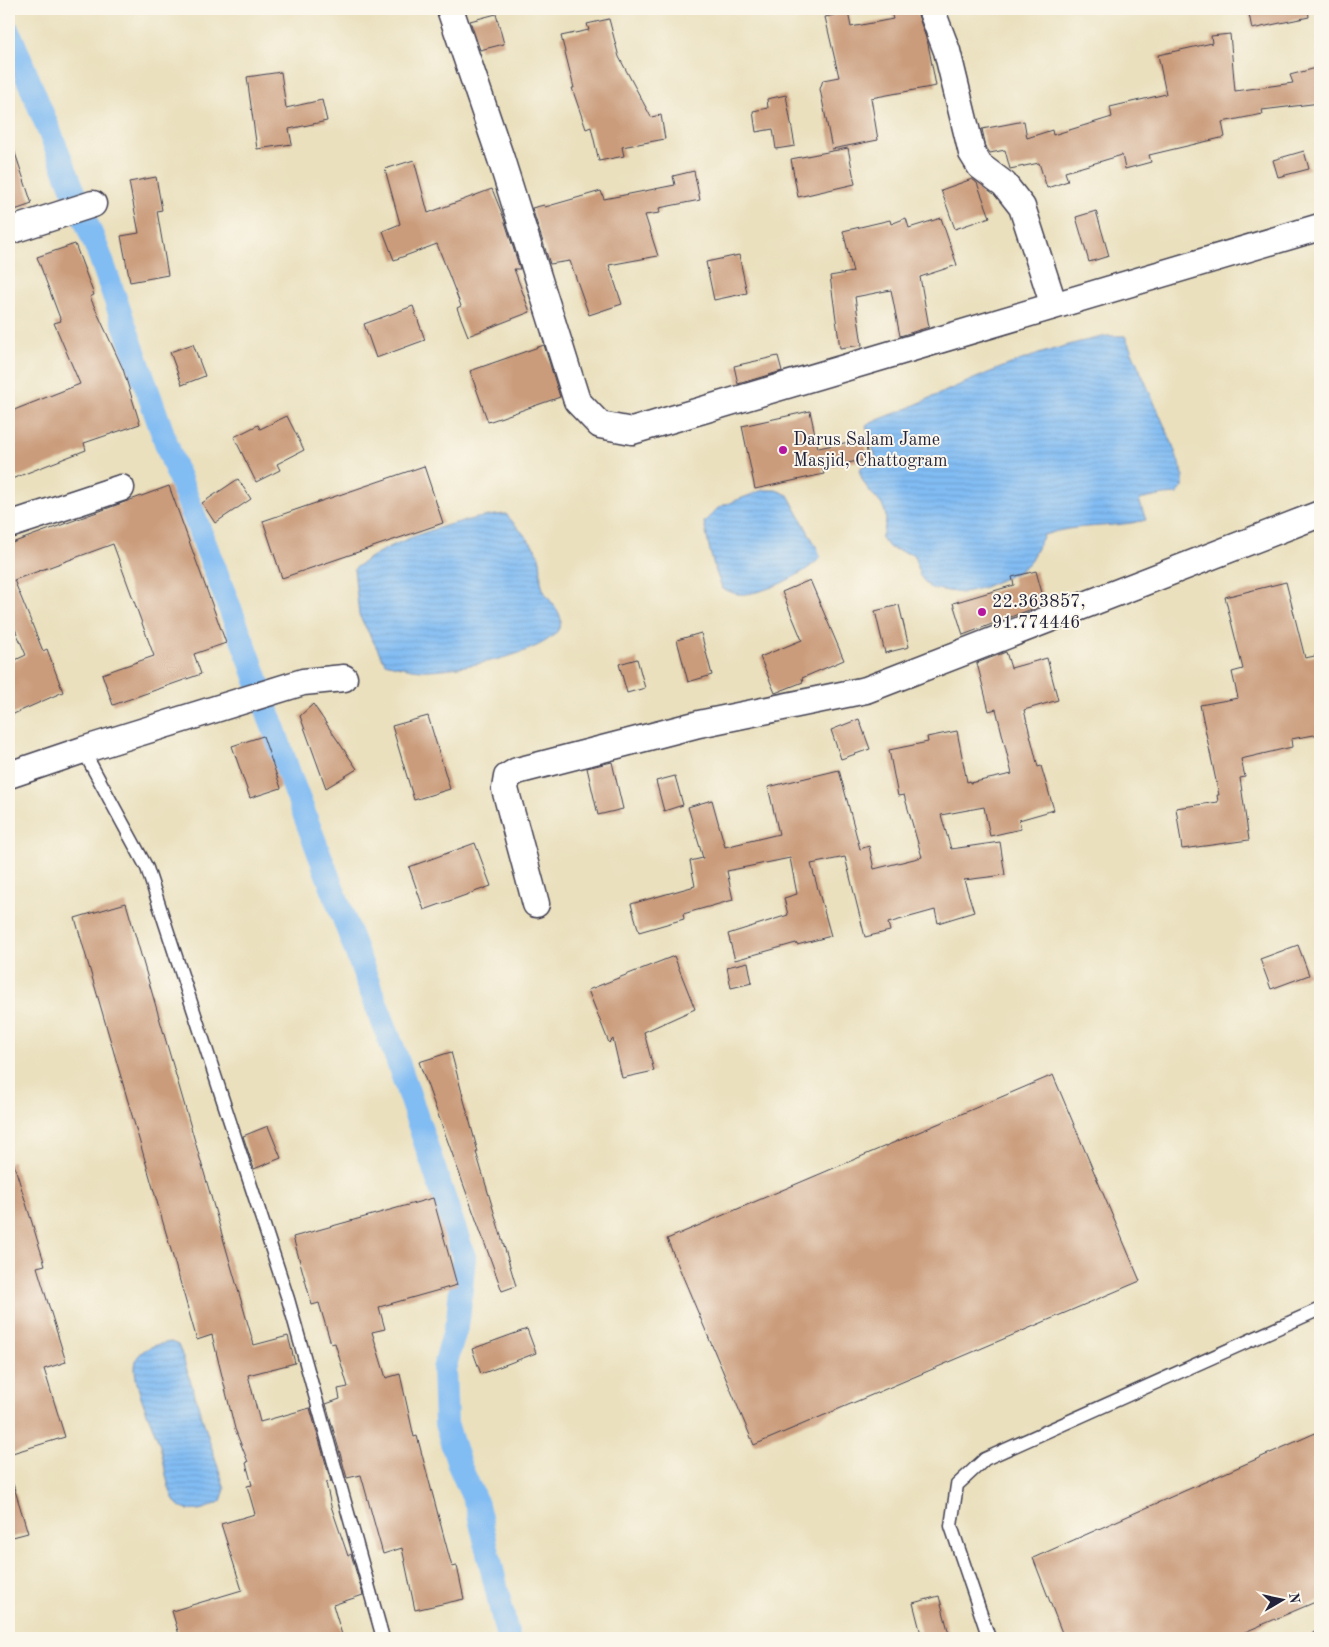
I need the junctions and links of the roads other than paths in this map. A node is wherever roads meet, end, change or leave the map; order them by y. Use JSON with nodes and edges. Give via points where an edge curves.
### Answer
{"nodes":[{"id":1,"x":450,"y":9,"type":"edge"},
{"id":2,"x":931,"y":9,"type":"edge"},
{"id":3,"x":93,"y":204,"type":"dead end"},
{"id":4,"x":1320,"y":227,"type":"edge"},
{"id":5,"x":9,"y":231,"type":"edge"},
{"id":6,"x":1054,"y":306,"type":"junction"},
{"id":7,"x":121,"y":488,"type":"dead end"},
{"id":8,"x":1320,"y":514,"type":"edge"},
{"id":9,"x":9,"y":526,"type":"edge"},
{"id":10,"x":344,"y":678,"type":"dead end"},
{"id":11,"x":83,"y":750,"type":"junction"},
{"id":12,"x":9,"y":775,"type":"edge"},
{"id":13,"x":536,"y":904,"type":"dead end"},
{"id":14,"x":1320,"y":1309,"type":"edge"},
{"id":15,"x":383,"y":1638,"type":"edge"},
{"id":16,"x":989,"y":1638,"type":"edge"}],
"edges":[{"from":1,"to":6,"type":"street","via":[[502,159],[577,400],[600,424],[632,431]]},
{"from":2,"to":6,"type":"street","via":[[948,51],[972,153],[980,166],[1004,184],[1022,207]]},
{"from":3,"to":5,"type":"street"},
{"from":4,"to":6,"type":"street"},
{"from":7,"to":9,"type":"street"},
{"from":8,"to":13,"type":"street","via":[[866,690],[699,724],[517,771],[507,776],[505,789]]},
{"from":10,"to":11,"type":"street","via":[[303,682]]},
{"from":11,"to":12,"type":"street"},
{"from":11,"to":15,"type":"lane","via":[[147,868],[288,1299]]},
{"from":14,"to":16,"type":"lane","via":[[985,1459],[957,1485],[951,1526]]}]}
